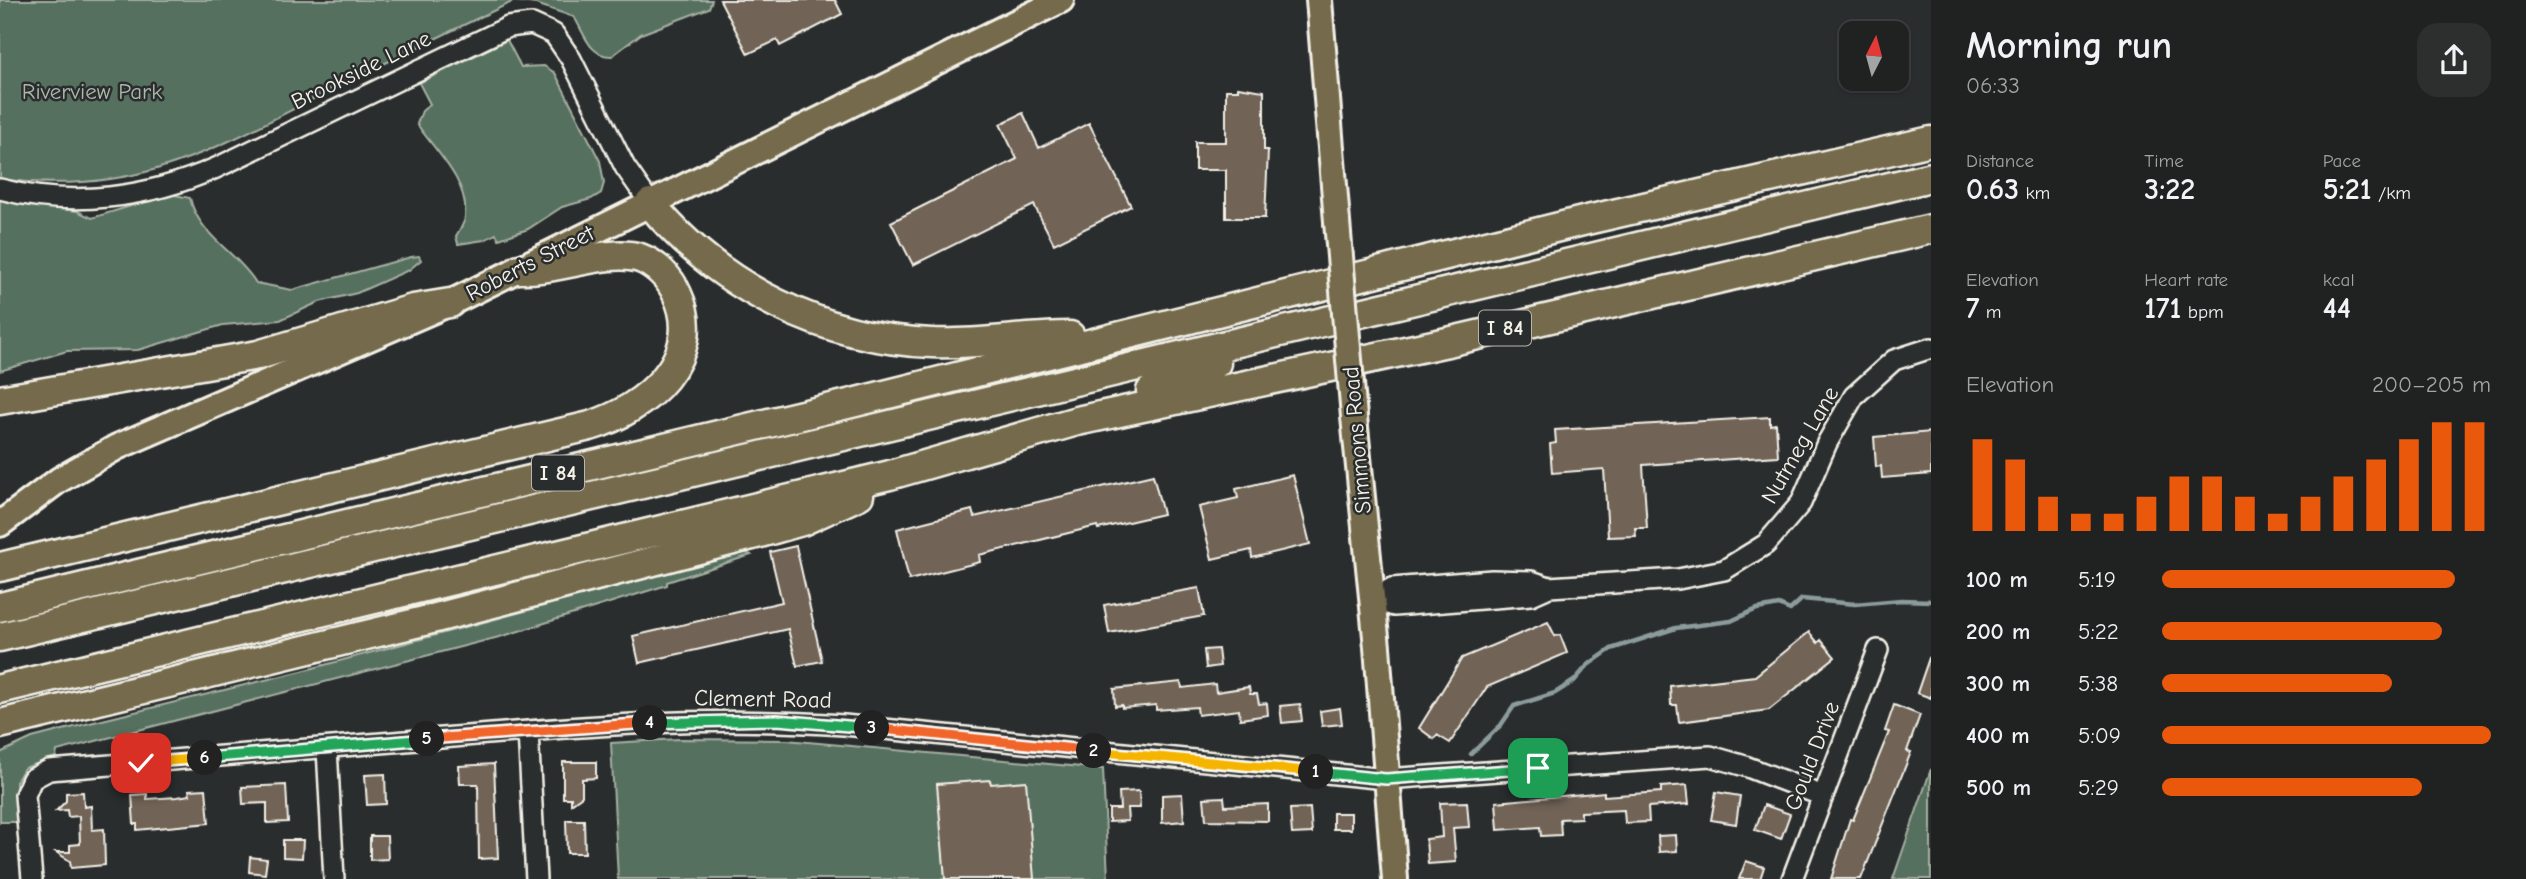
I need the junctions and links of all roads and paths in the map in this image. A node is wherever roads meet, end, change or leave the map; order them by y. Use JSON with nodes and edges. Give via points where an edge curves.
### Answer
{"nodes":[{"id":1,"x":1061,"y":0,"type":"edge"},
{"id":2,"x":1319,"y":0,"type":"edge"},
{"id":3,"x":1931,"y":141,"type":"edge"},
{"id":4,"x":1931,"y":177,"type":"edge"},
{"id":5,"x":0,"y":189,"type":"edge"},
{"id":6,"x":1931,"y":194,"type":"edge"},
{"id":7,"x":650,"y":203,"type":"junction"},
{"id":8,"x":1931,"y":229,"type":"edge"},
{"id":9,"x":519,"y":269,"type":"junction"},
{"id":10,"x":450,"y":303,"type":"junction"},
{"id":11,"x":1115,"y":337,"type":"junction"},
{"id":12,"x":1931,"y":348,"type":"edge"},
{"id":13,"x":1216,"y":363,"type":"junction"},
{"id":14,"x":0,"y":400,"type":"edge"},
{"id":15,"x":1077,"y":421,"type":"junction"},
{"id":16,"x":890,"y":475,"type":"junction"},
{"id":17,"x":0,"y":524,"type":"edge"},
{"id":18,"x":0,"y":567,"type":"edge"},
{"id":19,"x":1372,"y":599,"type":"junction"},
{"id":20,"x":0,"y":607,"type":"edge"},
{"id":21,"x":0,"y":638,"type":"edge"},
{"id":22,"x":1878,"y":650,"type":"dead end"},
{"id":23,"x":0,"y":653,"type":"edge"},
{"id":24,"x":75,"y":671,"type":"junction"},
{"id":25,"x":0,"y":679,"type":"edge"},
{"id":26,"x":0,"y":688,"type":"edge"},
{"id":27,"x":101,"y":699,"type":"junction"},
{"id":28,"x":0,"y":724,"type":"edge"},
{"id":29,"x":528,"y":731,"type":"junction"},
{"id":30,"x":0,"y":741,"type":"edge"},
{"id":31,"x":327,"y":748,"type":"junction"},
{"id":32,"x":1386,"y":779,"type":"junction"},
{"id":33,"x":1823,"y":796,"type":"junction"},
{"id":34,"x":32,"y":879,"type":"edge"},
{"id":35,"x":334,"y":879,"type":"edge"},
{"id":36,"x":536,"y":879,"type":"edge"},
{"id":37,"x":1395,"y":879,"type":"edge"},
{"id":38,"x":1792,"y":879,"type":"edge"}],
"edges":[{"from":1,"to":7,"type":"main road","name":"Roberts Street"},
{"from":2,"to":19,"type":"main road","name":"Simmons Road","bridge":true},
{"from":3,"to":11,"type":"highway","number":"I 84"},
{"from":4,"to":21,"type":"highway"},
{"from":5,"to":7,"type":"street","name":"Brookside Lane","via":[[82,199],[178,183],[520,24],[543,27],[561,43],[625,167]]},
{"from":6,"to":13,"type":"highway"},
{"from":7,"to":9,"type":"main road","name":"Roberts Street"},
{"from":7,"to":11,"type":"highway","via":[[691,246],[732,277],[796,313],[848,332],[932,343]]},
{"from":8,"to":15,"type":"highway","number":"I 84","via":[[1452,341]]},
{"from":9,"to":10,"type":"main road","name":"Roberts Street"},
{"from":9,"to":18,"type":"highway","via":[[623,256],[639,258],[660,270],[678,294],[685,326],[677,356],[652,393],[631,411],[590,426]]},
{"from":10,"to":14,"type":"highway","via":[[413,309],[258,355]]},
{"from":10,"to":17,"type":"main road","name":"Roberts Street","via":[[128,442],[71,473]]},
{"from":11,"to":20,"type":"highway","number":"I 84"},
{"from":12,"to":19,"type":"street","name":"Nutmeg Lane","via":[[1895,360],[1854,396],[1801,503],[1766,544],[1724,570],[1678,579],[1549,587],[1531,595],[1517,588],[1394,606]]},
{"from":13,"to":15,"type":"highway"},
{"from":13,"to":23,"type":"highway"},
{"from":15,"to":16,"type":"highway","number":"I 84"},
{"from":16,"to":24,"type":"highway","number":"I 84"},
{"from":16,"to":27,"type":"highway","via":[[836,507],[760,533]]},
{"from":19,"to":32,"type":"main road","name":"Simmons Road"},
{"from":22,"to":33,"type":"street","name":"Gould Drive"},
{"from":24,"to":25,"type":"highway"},
{"from":24,"to":26,"type":"highway","number":"I 84"},
{"from":27,"to":28,"type":"highway"},
{"from":27,"to":30,"type":"highway"},
{"from":29,"to":31,"type":"street","name":"Clement Road"},
{"from":29,"to":32,"type":"street","name":"Clement Road","via":[[777,720]]},
{"from":29,"to":36,"type":"street"},
{"from":31,"to":34,"type":"street","name":"Clement Road","via":[[38,774],[25,795]]},
{"from":31,"to":35,"type":"street"},
{"from":32,"to":33,"type":"street","name":"Clement Road","via":[[1710,756]]},
{"from":32,"to":37,"type":"main road","name":"Simmons Road"},
{"from":33,"to":38,"type":"street","name":"Gould Drive"}]}
